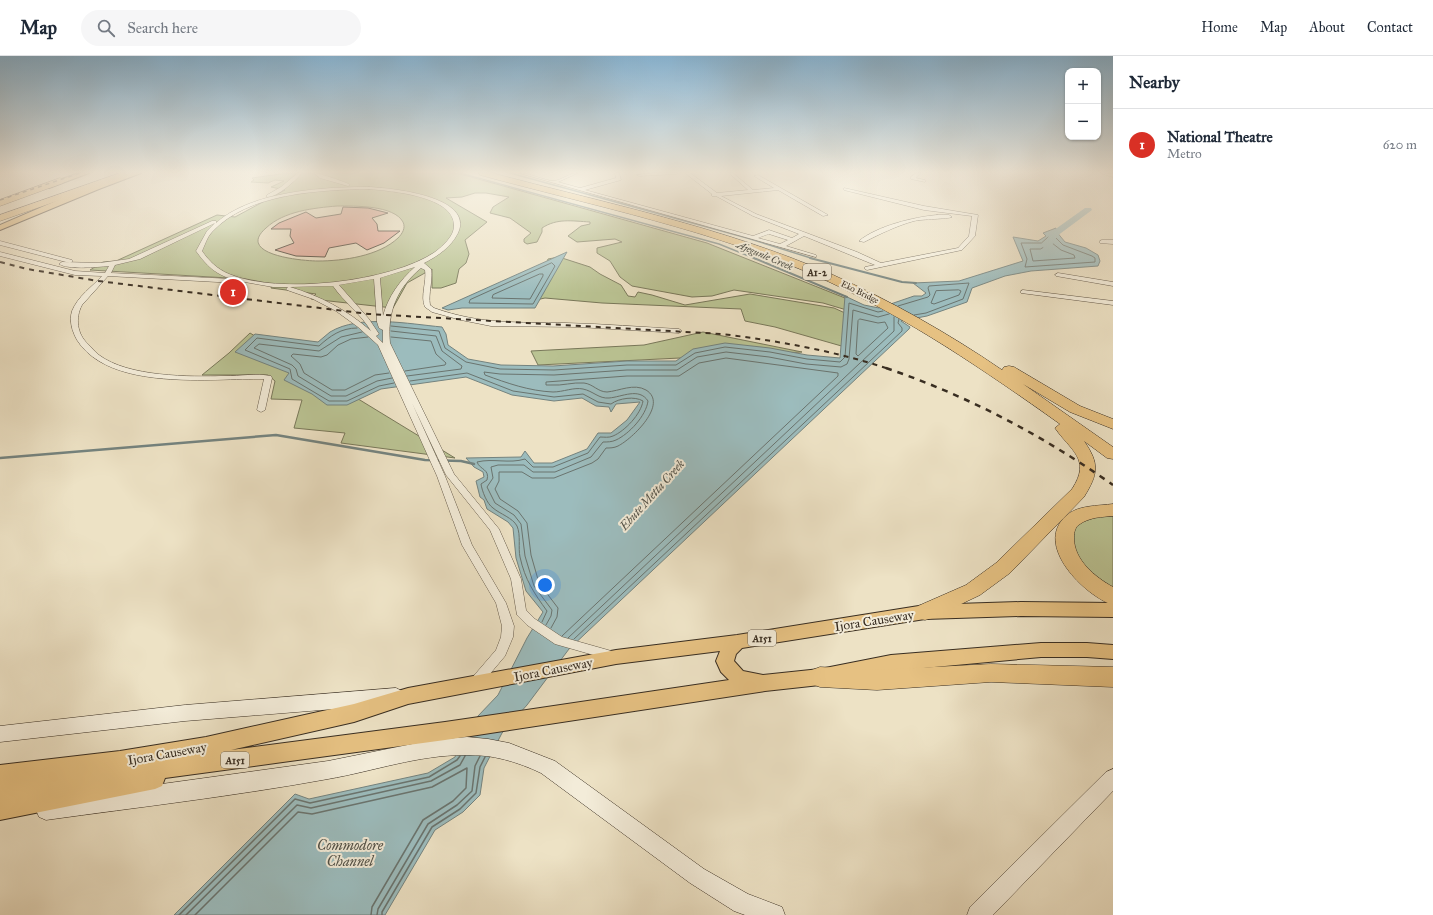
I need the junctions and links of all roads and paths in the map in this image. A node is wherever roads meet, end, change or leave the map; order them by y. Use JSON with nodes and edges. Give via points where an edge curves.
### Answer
{"nodes":[{"id":1,"x":13,"y":213,"type":"edge"},
{"id":2,"x":22,"y":213,"type":"edge"},
{"id":3,"x":35,"y":213,"type":"edge"},
{"id":4,"x":235,"y":213,"type":"edge"},
{"id":5,"x":452,"y":213,"type":"edge"},
{"id":6,"x":632,"y":213,"type":"edge"},
{"id":7,"x":642,"y":213,"type":"edge"},
{"id":8,"x":665,"y":213,"type":"edge"},
{"id":9,"x":750,"y":213,"type":"edge"},
{"id":10,"x":822,"y":213,"type":"edge"},
{"id":11,"x":961,"y":213,"type":"edge"},
{"id":12,"x":825,"y":215,"type":"dead end"},
{"id":13,"x":0,"y":218,"type":"edge"},
{"id":14,"x":223,"y":218,"type":"junction"},
{"id":15,"x":974,"y":220,"type":"junction"},
{"id":16,"x":0,"y":221,"type":"edge"},
{"id":17,"x":0,"y":228,"type":"edge"},
{"id":18,"x":804,"y":234,"type":"junction"},
{"id":19,"x":753,"y":238,"type":"junction"},
{"id":20,"x":792,"y":240,"type":"junction"},
{"id":21,"x":862,"y":241,"type":"dead end"},
{"id":22,"x":1102,"y":242,"type":"dead end"},
{"id":23,"x":1113,"y":242,"type":"edge"},
{"id":24,"x":0,"y":243,"type":"edge"},
{"id":25,"x":781,"y":246,"type":"junction"},
{"id":26,"x":0,"y":248,"type":"edge"},
{"id":27,"x":0,"y":254,"type":"edge"},
{"id":28,"x":433,"y":256,"type":"junction"},
{"id":29,"x":814,"y":256,"type":"dead end"},
{"id":30,"x":134,"y":259,"type":"junction"},
{"id":31,"x":0,"y":260,"type":"edge"},
{"id":32,"x":113,"y":264,"type":"junction"},
{"id":33,"x":878,"y":264,"type":"junction"},
{"id":34,"x":421,"y":265,"type":"junction"},
{"id":35,"x":78,"y":266,"type":"junction"},
{"id":36,"x":867,"y":268,"type":"dead end"},
{"id":37,"x":67,"y":270,"type":"junction"},
{"id":38,"x":126,"y":270,"type":"junction"},
{"id":39,"x":108,"y":274,"type":"junction"},
{"id":40,"x":1058,"y":275,"type":"dead end"},
{"id":41,"x":376,"y":277,"type":"junction"},
{"id":42,"x":245,"y":281,"type":"junction"},
{"id":43,"x":335,"y":284,"type":"junction"},
{"id":44,"x":1113,"y":284,"type":"edge"},
{"id":45,"x":272,"y":285,"type":"junction"},
{"id":46,"x":1023,"y":292,"type":"dead end"},
{"id":47,"x":1113,"y":303,"type":"edge"},
{"id":48,"x":383,"y":315,"type":"junction"},
{"id":49,"x":679,"y":332,"type":"dead end"},
{"id":50,"x":384,"y":343,"type":"junction"},
{"id":51,"x":977,"y":352,"type":"junction"},
{"id":52,"x":993,"y":371,"type":"junction"},
{"id":53,"x":260,"y":410,"type":"dead end"},
{"id":54,"x":1113,"y":424,"type":"edge"},
{"id":55,"x":1113,"y":446,"type":"edge"},
{"id":56,"x":1113,"y":454,"type":"edge"},
{"id":57,"x":446,"y":475,"type":"junction"},
{"id":58,"x":1113,"y":510,"type":"edge"},
{"id":59,"x":1113,"y":597,"type":"edge"},
{"id":60,"x":1113,"y":610,"type":"edge"},
{"id":61,"x":924,"y":612,"type":"junction"},
{"id":62,"x":738,"y":642,"type":"junction"},
{"id":63,"x":1113,"y":652,"type":"edge"},
{"id":64,"x":594,"y":656,"type":"junction"},
{"id":65,"x":820,"y":677,"type":"junction"},
{"id":66,"x":1113,"y":677,"type":"edge"},
{"id":67,"x":764,"y":683,"type":"junction"},
{"id":68,"x":474,"y":684,"type":"junction"},
{"id":69,"x":408,"y":696,"type":"junction"},
{"id":70,"x":0,"y":734,"type":"edge"},
{"id":71,"x":220,"y":762,"type":"junction"},
{"id":72,"x":0,"y":775,"type":"edge"},
{"id":73,"x":1113,"y":778,"type":"edge"},
{"id":74,"x":27,"y":780,"type":"junction"},
{"id":75,"x":0,"y":790,"type":"edge"},
{"id":76,"x":0,"y":809,"type":"edge"},
{"id":77,"x":0,"y":816,"type":"edge"},
{"id":78,"x":774,"y":915,"type":"edge"},
{"id":79,"x":978,"y":915,"type":"edge"}],
"edges":[{"from":1,"to":13,"type":"highway"},
{"from":2,"to":16,"type":"highway"},
{"from":3,"to":17,"type":"main road"},
{"from":4,"to":14,"type":"street"},
{"from":5,"to":28,"type":"street","via":[[458,226],[454,236]]},
{"from":6,"to":52,"type":"highway","name":"Eko Bridge","number":"A1-2","via":[[750,247],[797,264],[907,316]]},
{"from":7,"to":51,"type":"highway","name":"Eko Bridge","number":"A1-2","via":[[725,235],[867,290]]},
{"from":8,"to":19,"type":"street"},
{"from":9,"to":18,"type":"street"},
{"from":10,"to":12,"type":"street"},
{"from":11,"to":15,"type":"street","via":[[975,215]]},
{"from":14,"to":30,"type":"street"},
{"from":14,"to":42,"type":"street","via":[[206,234],[199,251],[206,263],[223,274]]},
{"from":15,"to":21,"type":"street","via":[[941,216],[921,218],[890,227]]},
{"from":15,"to":33,"type":"street","via":[[972,236],[964,246],[956,250]]},
{"from":18,"to":20,"type":"street"},
{"from":18,"to":33,"type":"street","via":[[859,254]]},
{"from":19,"to":20,"type":"street","via":[[769,232]]},
{"from":19,"to":25,"type":"street"},
{"from":20,"to":25,"type":"street"},
{"from":22,"to":23,"type":"street"},
{"from":24,"to":35,"type":"street","via":[[73,261]]},
{"from":25,"to":29,"type":"street"},
{"from":26,"to":35,"type":"street","via":[[58,264]]},
{"from":27,"to":37,"type":"street"},
{"from":28,"to":34,"type":"street"},
{"from":28,"to":41,"type":"street"},
{"from":30,"to":32,"type":"street"},
{"from":30,"to":38,"type":"street"},
{"from":31,"to":37,"type":"street","via":[[36,268]]},
{"from":32,"to":35,"type":"street"},
{"from":32,"to":39,"type":"street"},
{"from":33,"to":36,"type":"street"},
{"from":34,"to":48,"type":"street","via":[[402,285]]},
{"from":34,"to":49,"type":"street","via":[[428,269],[430,277],[427,306],[464,320],[506,325],[564,325]]},
{"from":37,"to":39,"type":"street","via":[[75,273]]},
{"from":38,"to":39,"type":"street"},
{"from":38,"to":42,"type":"street","via":[[214,281]]},
{"from":39,"to":53,"type":"street","via":[[84,299],[74,317],[74,325],[88,350],[115,366],[163,377],[228,379],[263,376],[268,378]]},
{"from":40,"to":44,"type":"street"},
{"from":41,"to":43,"type":"street"},
{"from":41,"to":48,"type":"street"},
{"from":42,"to":45,"type":"street"},
{"from":43,"to":45,"type":"street"},
{"from":43,"to":50,"type":"street"},
{"from":45,"to":50,"type":"street","via":[[318,300],[353,319]]},
{"from":46,"to":47,"type":"street"},
{"from":48,"to":50,"type":"street","via":[[386,329]]},
{"from":50,"to":57,"type":"street"},
{"from":51,"to":54,"type":"highway","via":[[1075,409]]},
{"from":51,"to":55,"type":"highway","name":"Eko Bridge","number":"A1-2"},
{"from":52,"to":56,"type":"highway","name":"Eko Bridge","number":"A1-2"},
{"from":52,"to":61,"type":"highway","via":[[1069,433],[1089,464],[1088,474],[1078,493],[1003,568],[973,590]]},
{"from":57,"to":64,"type":"street","via":[[494,529],[516,579],[521,612],[559,641]]},
{"from":57,"to":68,"type":"street","via":[[467,545],[501,603],[508,626],[508,636],[501,653]]},
{"from":58,"to":59,"type":"highway","via":[[1085,513],[1067,524],[1063,533],[1069,557],[1075,566],[1086,578]]},
{"from":60,"to":61,"type":"main road","name":"Ijora Causeway","number":"A151"},
{"from":61,"to":62,"type":"main road","name":"Ijora Causeway","number":"A151"},
{"from":62,"to":64,"type":"main road","name":"Ijora Causeway","number":"A151","via":[[616,656]]},
{"from":62,"to":67,"type":"main road","via":[[729,650],[725,661],[729,670],[744,679]]},
{"from":63,"to":65,"type":"main road","name":"Ijora Causeway","number":"A151","via":[[1041,650],[982,654],[891,663]]},
{"from":64,"to":68,"type":"main road","name":"Ijora Causeway","number":"A151"},
{"from":65,"to":66,"type":"highway","via":[[877,680],[991,673]]},
{"from":65,"to":67,"type":"main road","name":"Ijora Causeway","number":"A151"},
{"from":67,"to":71,"type":"main road","name":"Ijora Causeway","number":"A151"},
{"from":68,"to":69,"type":"main road","name":"Ijora Causeway","number":"A151"},
{"from":69,"to":70,"type":"street","via":[[185,713]]},
{"from":69,"to":74,"type":"main road","name":"Ijora Causeway","number":"A151","via":[[301,726]]},
{"from":71,"to":74,"type":"main road","name":"Ijora Causeway","number":"A151"},
{"from":71,"to":76,"type":"main road","via":[[182,774]]},
{"from":72,"to":74,"type":"main road","name":"Ijora Causeway","number":"A151"},
{"from":73,"to":79,"type":"street"},
{"from":74,"to":75,"type":"main road","name":"Ijora Causeway","number":"A151"},
{"from":77,"to":78,"type":"street","via":[[252,782],[430,749],[470,746],[511,752],[548,767],[697,876],[742,903]]}]}
